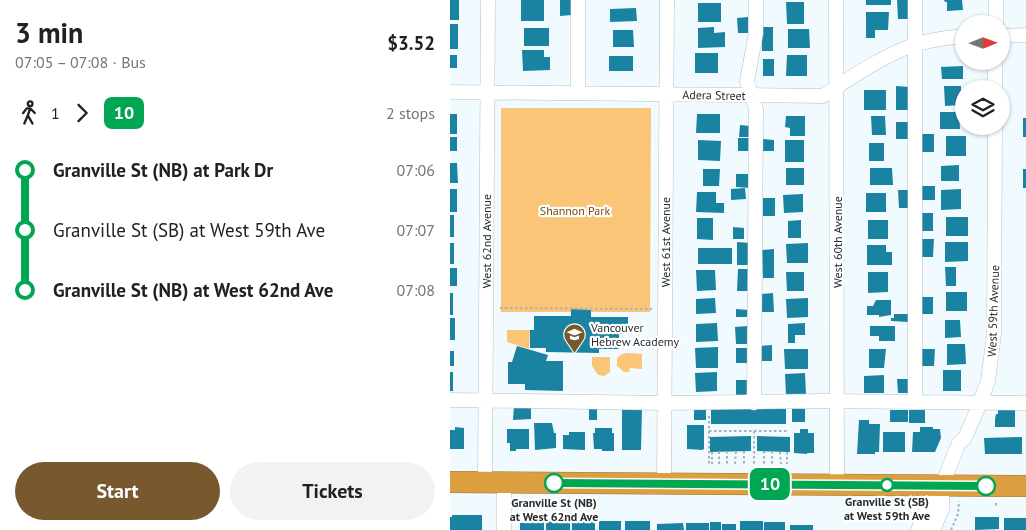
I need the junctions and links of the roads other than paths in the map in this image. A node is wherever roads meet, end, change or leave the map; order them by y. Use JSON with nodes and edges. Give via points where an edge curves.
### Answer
{"nodes":[{"id":1,"x":488,"y":0,"type":"edge"},
{"id":2,"x":578,"y":0,"type":"edge"},
{"id":3,"x":667,"y":0,"type":"edge"},
{"id":4,"x":756,"y":0,"type":"edge"},
{"id":5,"x":836,"y":0,"type":"edge"},
{"id":6,"x":915,"y":0,"type":"edge"},
{"id":7,"x":996,"y":0,"type":"edge"},
{"id":8,"x":996,"y":15,"type":"edge"},
{"id":9,"x":1010,"y":36,"type":"edge"},
{"id":10,"x":1026,"y":36,"type":"edge"},
{"id":11,"x":955,"y":37,"type":"edge"},
{"id":12,"x":915,"y":44,"type":"junction"},
{"id":13,"x":836,"y":87,"type":"junction"},
{"id":14,"x":450,"y":92,"type":"edge"},
{"id":15,"x":487,"y":92,"type":"junction"},
{"id":16,"x":578,"y":93,"type":"junction"},
{"id":17,"x":666,"y":94,"type":"junction"},
{"id":18,"x":752,"y":96,"type":"junction"},
{"id":19,"x":995,"y":135,"type":"edge"},
{"id":20,"x":450,"y":400,"type":"edge"},
{"id":21,"x":485,"y":400,"type":"junction"},
{"id":22,"x":837,"y":402,"type":"junction"},
{"id":23,"x":915,"y":402,"type":"junction"},
{"id":24,"x":665,"y":403,"type":"junction"},
{"id":25,"x":754,"y":403,"type":"junction"},
{"id":26,"x":980,"y":403,"type":"junction"},
{"id":27,"x":1026,"y":403,"type":"edge"},
{"id":28,"x":450,"y":482,"type":"edge"},
{"id":29,"x":495,"y":482,"type":"junction"},
{"id":30,"x":664,"y":483,"type":"junction"},
{"id":31,"x":836,"y":484,"type":"junction"},
{"id":32,"x":942,"y":485,"type":"junction"},
{"id":33,"x":1026,"y":486,"type":"edge"},
{"id":34,"x":504,"y":530,"type":"edge"},
{"id":35,"x":918,"y":530,"type":"edge"},
{"id":36,"x":934,"y":530,"type":"edge"}],
"edges":[{"from":1,"to":15,"type":"street","name":"West 62nd Avenue"},
{"from":2,"to":16,"type":"street"},
{"from":3,"to":17,"type":"street","name":"West 61st Avenue"},
{"from":4,"to":18,"type":"street","via":[[756,33],[747,81]]},
{"from":5,"to":13,"type":"street","name":"West 60th Avenue"},
{"from":6,"to":12,"type":"street"},
{"from":7,"to":8,"type":"street"},
{"from":9,"to":10,"type":"street"},
{"from":11,"to":12,"type":"street","name":"Adera Street"},
{"from":12,"to":13,"type":"street","name":"Adera Street"},
{"from":12,"to":23,"type":"street"},
{"from":13,"to":18,"type":"street","name":"Adera Street","via":[[823,96]]},
{"from":13,"to":22,"type":"street","name":"West 60th Avenue"},
{"from":14,"to":15,"type":"street","name":"Adera Street"},
{"from":15,"to":16,"type":"street","name":"Adera Street"},
{"from":15,"to":21,"type":"street","name":"West 62nd Avenue"},
{"from":16,"to":17,"type":"street","name":"Adera Street"},
{"from":17,"to":18,"type":"street","name":"Adera Street"},
{"from":17,"to":24,"type":"street","name":"West 61st Avenue"},
{"from":18,"to":25,"type":"street","via":[[756,109]]},
{"from":19,"to":26,"type":"street","name":"West 59th Avenue","via":[[994,334],[988,381]]},
{"from":20,"to":21,"type":"street"},
{"from":21,"to":24,"type":"street"},
{"from":21,"to":29,"type":"street","name":"West 62nd Avenue"},
{"from":22,"to":23,"type":"street"},
{"from":22,"to":25,"type":"street"},
{"from":22,"to":31,"type":"street","name":"West 60th Avenue"},
{"from":23,"to":26,"type":"street"},
{"from":24,"to":25,"type":"street"},
{"from":24,"to":30,"type":"street","name":"West 61st Avenue"},
{"from":26,"to":27,"type":"street"},
{"from":26,"to":32,"type":"street","name":"West 59th Avenue"},
{"from":28,"to":29,"type":"highway"},
{"from":29,"to":30,"type":"highway"},
{"from":29,"to":34,"type":"street","name":"West 62nd Avenue"},
{"from":30,"to":31,"type":"highway"},
{"from":31,"to":32,"type":"highway"},
{"from":32,"to":33,"type":"highway"},
{"from":32,"to":35,"type":"street","via":[[929,504]]},
{"from":32,"to":36,"type":"street","via":[[942,509]]}]}
